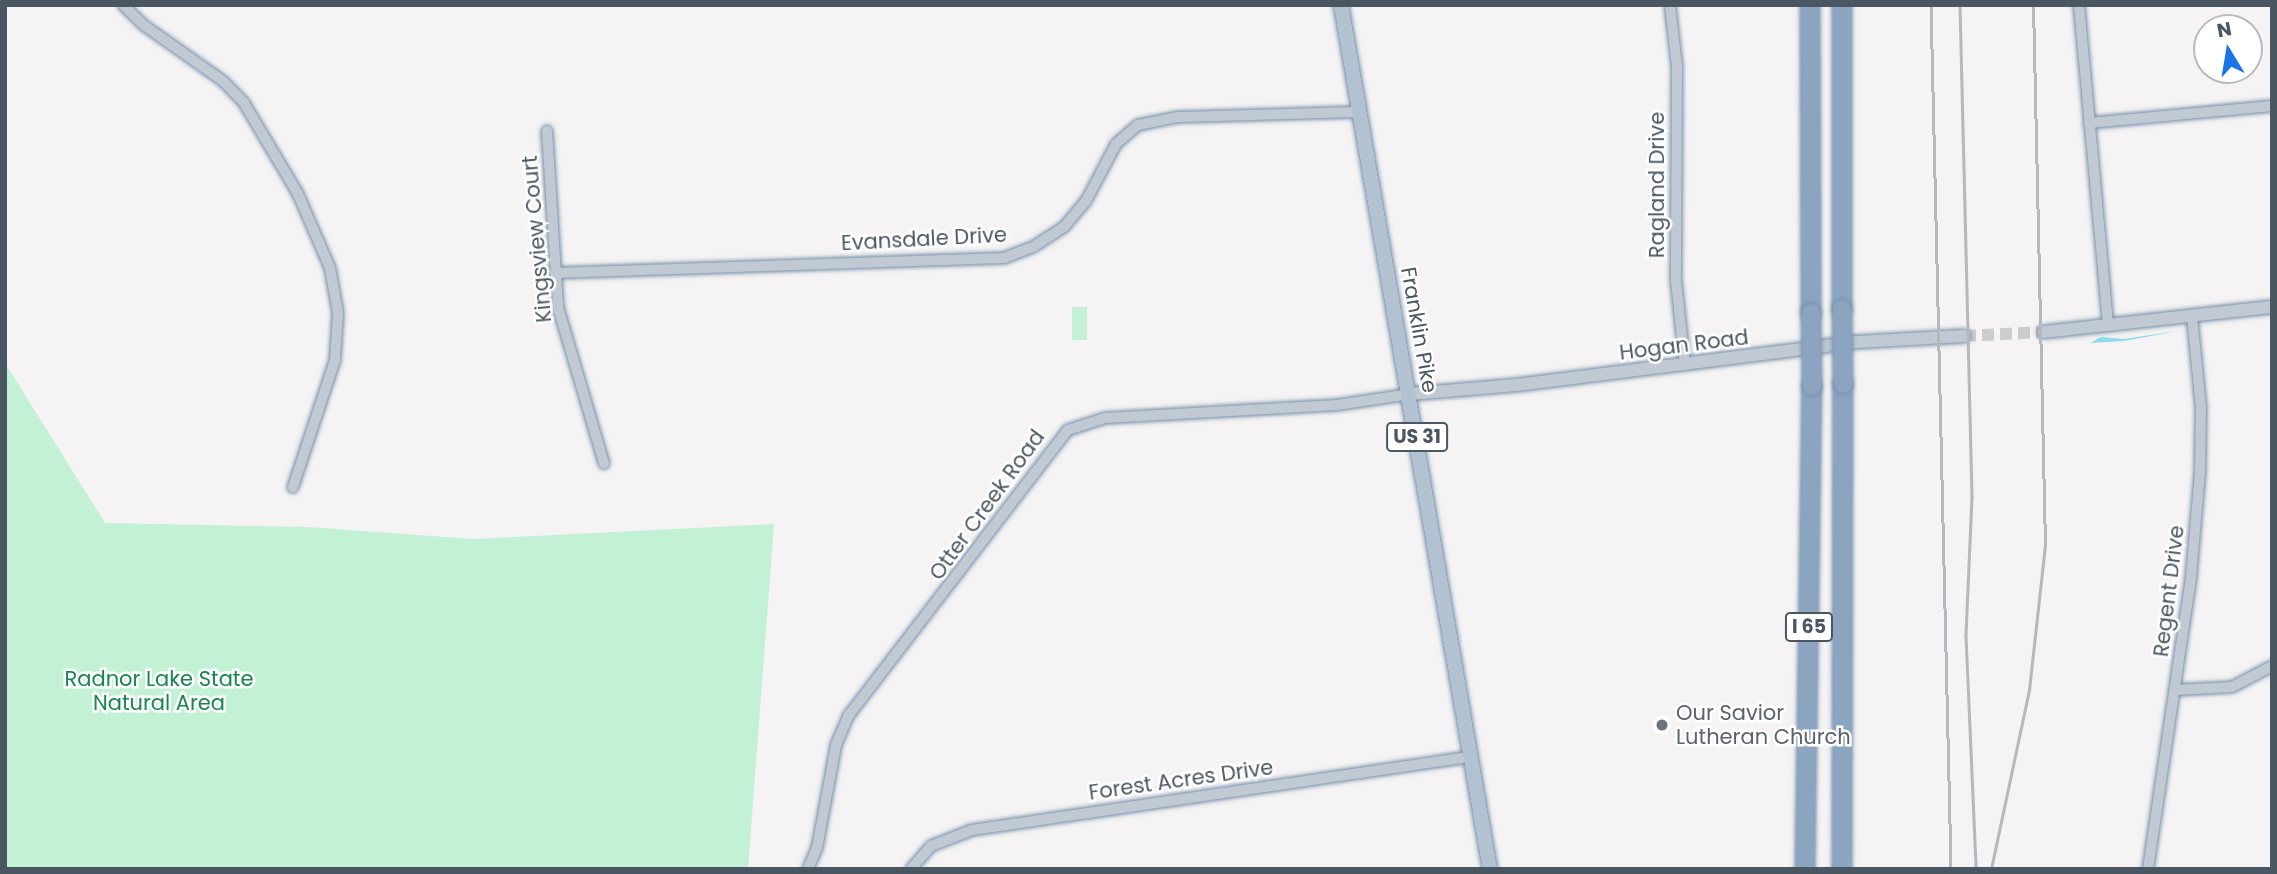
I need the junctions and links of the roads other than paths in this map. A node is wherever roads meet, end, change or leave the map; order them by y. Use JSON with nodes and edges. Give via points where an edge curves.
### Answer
{"nodes":[{"id":1,"x":123,"y":5,"type":"edge"},
{"id":2,"x":1341,"y":5,"type":"edge"},
{"id":3,"x":1671,"y":5,"type":"edge"},
{"id":4,"x":1810,"y":5,"type":"edge"},
{"id":5,"x":1842,"y":5,"type":"edge"},
{"id":6,"x":2079,"y":5,"type":"edge"},
{"id":7,"x":2272,"y":106,"type":"edge"},
{"id":8,"x":1360,"y":112,"type":"junction"},
{"id":9,"x":2089,"y":123,"type":"junction"},
{"id":10,"x":547,"y":131,"type":"dead end"},
{"id":11,"x":555,"y":273,"type":"junction"},
{"id":12,"x":2272,"y":307,"type":"edge"},
{"id":13,"x":2192,"y":316,"type":"junction"},
{"id":14,"x":2108,"y":326,"type":"junction"},
{"id":15,"x":2044,"y":332,"type":"tunnel mouth"},
{"id":16,"x":1964,"y":336,"type":"tunnel mouth"},
{"id":17,"x":1685,"y":365,"type":"junction"},
{"id":18,"x":1409,"y":394,"type":"junction"},
{"id":19,"x":604,"y":463,"type":"dead end"},
{"id":20,"x":293,"y":487,"type":"dead end"},
{"id":21,"x":2272,"y":666,"type":"edge"},
{"id":22,"x":2176,"y":690,"type":"junction"},
{"id":23,"x":1469,"y":757,"type":"junction"},
{"id":24,"x":808,"y":869,"type":"edge"},
{"id":25,"x":911,"y":869,"type":"edge"},
{"id":26,"x":1490,"y":869,"type":"edge"},
{"id":27,"x":1805,"y":869,"type":"edge"},
{"id":28,"x":1842,"y":869,"type":"edge"},
{"id":29,"x":2148,"y":869,"type":"edge"}],
"edges":[{"from":1,"to":20,"type":"street","via":[[223,81],[244,103],[298,194],[330,268],[338,313],[335,360]]},
{"from":2,"to":8,"type":"main road","name":"Franklin Pike","number":"US 31"},
{"from":3,"to":17,"type":"street","name":"Ragland Drive","via":[[1677,66],[1676,281]]},
{"from":4,"to":27,"type":"highway","number":"I 65","bridge":true,"via":[[1812,386]]},
{"from":5,"to":28,"type":"highway","number":"I 65","bridge":true},
{"from":6,"to":9,"type":"street"},
{"from":7,"to":9,"type":"street"},
{"from":8,"to":11,"type":"street","name":"Evansdale Drive","via":[[1178,117],[1138,125],[1116,144],[1072,219],[1041,243],[1004,258]]},
{"from":8,"to":18,"type":"main road","name":"Franklin Pike","number":"US 31"},
{"from":9,"to":14,"type":"street"},
{"from":10,"to":11,"type":"street","name":"Kingsview Court"},
{"from":11,"to":19,"type":"street","name":"Kingsview Court","via":[[561,320]]},
{"from":12,"to":13,"type":"street"},
{"from":13,"to":14,"type":"street"},
{"from":13,"to":22,"type":"street","name":"Regent Drive","via":[[2201,466]]},
{"from":14,"to":15,"type":"street"},
{"from":16,"to":17,"type":"street","name":"Hogan Road","via":[[1857,342]]},
{"from":17,"to":18,"type":"street","name":"Hogan Road"},
{"from":18,"to":23,"type":"main road","name":"Franklin Pike","number":"US 31"},
{"from":18,"to":24,"type":"street","name":"Otter Creek Road","via":[[1337,405],[1105,418],[1068,430],[849,715],[836,746],[817,848]]},
{"from":21,"to":22,"type":"street","via":[[2250,681],[2226,689]]},
{"from":22,"to":29,"type":"street","name":"Regent Drive"},
{"from":23,"to":25,"type":"street","name":"Forest Acres Drive","via":[[972,830],[931,846]]},
{"from":23,"to":26,"type":"main road","name":"Franklin Pike","number":"US 31"}]}
